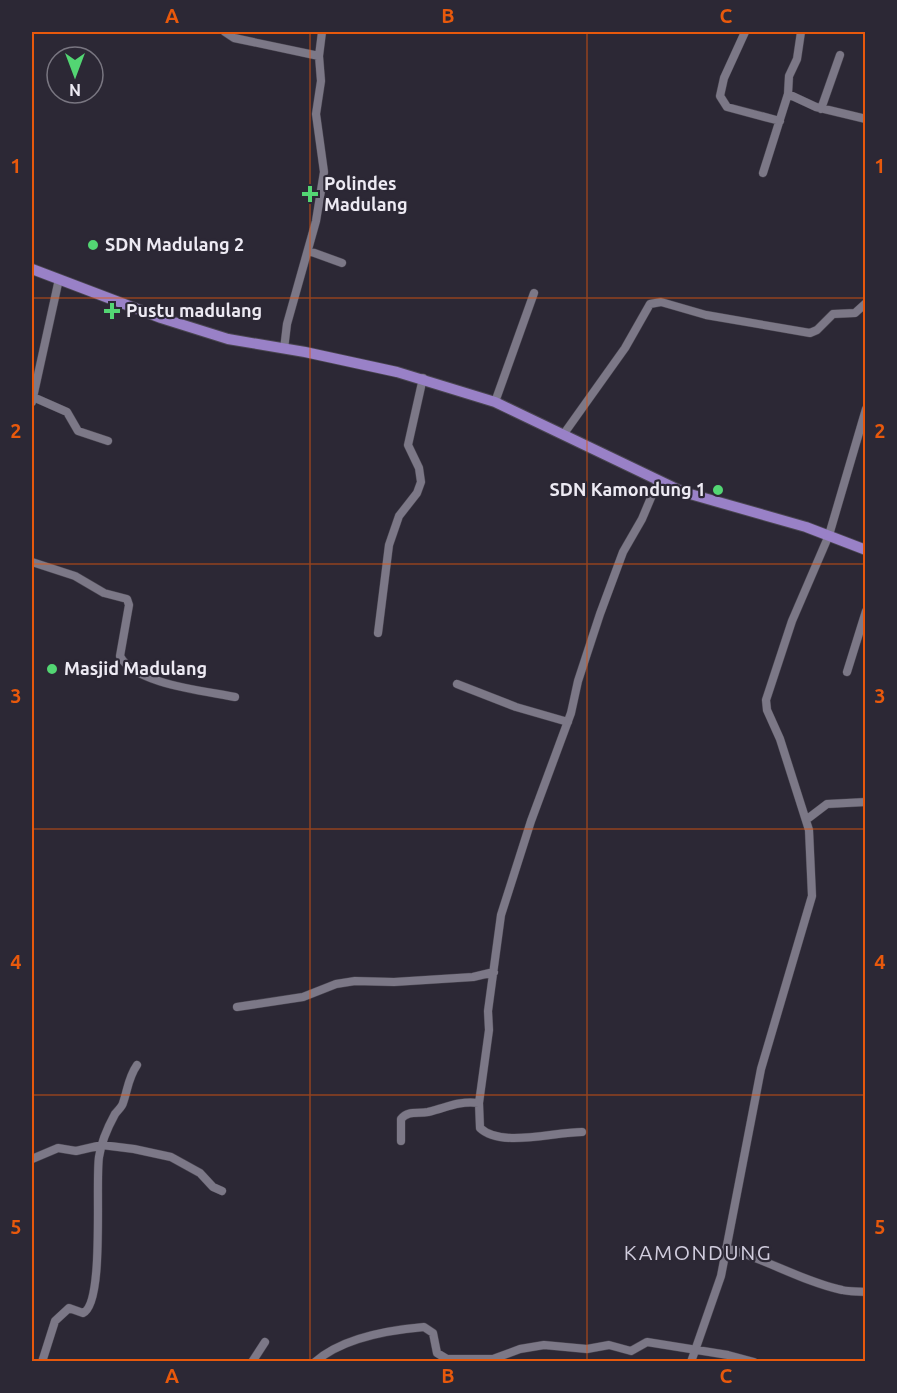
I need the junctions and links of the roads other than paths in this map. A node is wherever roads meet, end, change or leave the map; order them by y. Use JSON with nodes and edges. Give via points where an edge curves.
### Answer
{"nodes":[{"id":1,"x":225,"y":32,"type":"edge"},
{"id":2,"x":322,"y":32,"type":"edge"},
{"id":3,"x":745,"y":32,"type":"edge"},
{"id":4,"x":801,"y":32,"type":"edge"},
{"id":5,"x":840,"y":55,"type":"dead end"},
{"id":6,"x":319,"y":56,"type":"junction"},
{"id":7,"x":788,"y":94,"type":"junction"},
{"id":8,"x":821,"y":109,"type":"junction"},
{"id":9,"x":866,"y":119,"type":"edge"},
{"id":10,"x":780,"y":121,"type":"junction"},
{"id":11,"x":763,"y":173,"type":"dead end"},
{"id":12,"x":309,"y":251,"type":"junction"},
{"id":13,"x":342,"y":262,"type":"dead end"},
{"id":14,"x":32,"y":269,"type":"edge"},
{"id":15,"x":59,"y":279,"type":"junction"},
{"id":16,"x":534,"y":293,"type":"dead end"},
{"id":17,"x":866,"y":303,"type":"edge"},
{"id":18,"x":284,"y":349,"type":"junction"},
{"id":19,"x":423,"y":378,"type":"junction"},
{"id":20,"x":32,"y":400,"type":"edge"},
{"id":21,"x":495,"y":402,"type":"junction"},
{"id":22,"x":866,"y":410,"type":"edge"},
{"id":23,"x":563,"y":435,"type":"junction"},
{"id":24,"x":108,"y":441,"type":"dead end"},
{"id":25,"x":658,"y":481,"type":"junction"},
{"id":26,"x":829,"y":535,"type":"junction"},
{"id":27,"x":866,"y":550,"type":"edge"},
{"id":28,"x":32,"y":562,"type":"edge"},
{"id":29,"x":866,"y":611,"type":"edge"},
{"id":30,"x":378,"y":633,"type":"dead end"},
{"id":31,"x":847,"y":672,"type":"dead end"},
{"id":32,"x":457,"y":684,"type":"dead end"},
{"id":33,"x":235,"y":697,"type":"dead end"},
{"id":34,"x":568,"y":722,"type":"junction"},
{"id":35,"x":866,"y":802,"type":"edge"},
{"id":36,"x":806,"y":820,"type":"junction"},
{"id":37,"x":494,"y":972,"type":"junction"},
{"id":38,"x":237,"y":1007,"type":"dead end"},
{"id":39,"x":137,"y":1065,"type":"dead end"},
{"id":40,"x":479,"y":1103,"type":"junction"},
{"id":41,"x":582,"y":1132,"type":"dead end"},
{"id":42,"x":401,"y":1141,"type":"dead end"},
{"id":43,"x":102,"y":1145,"type":"junction"},
{"id":44,"x":32,"y":1159,"type":"edge"},
{"id":45,"x":222,"y":1191,"type":"dead end"},
{"id":46,"x":726,"y":1248,"type":"junction"},
{"id":47,"x":866,"y":1292,"type":"edge"},
{"id":48,"x":265,"y":1342,"type":"dead end"},
{"id":49,"x":694,"y":1349,"type":"junction"},
{"id":50,"x":42,"y":1362,"type":"edge"},
{"id":51,"x":252,"y":1362,"type":"edge"},
{"id":52,"x":315,"y":1362,"type":"edge"},
{"id":53,"x":692,"y":1362,"type":"edge"},
{"id":54,"x":754,"y":1362,"type":"edge"}],
"edges":[{"from":1,"to":6,"type":"street","via":[[234,38]]},
{"from":2,"to":6,"type":"street"},
{"from":3,"to":10,"type":"street","via":[[720,96],[727,107]]},
{"from":4,"to":7,"type":"street"},
{"from":5,"to":8,"type":"street"},
{"from":6,"to":12,"type":"street","via":[[321,81],[316,114],[324,172]]},
{"from":7,"to":8,"type":"street"},
{"from":7,"to":10,"type":"street"},
{"from":8,"to":9,"type":"street"},
{"from":10,"to":11,"type":"street"},
{"from":12,"to":13,"type":"street"},
{"from":12,"to":18,"type":"street","via":[[290,313]]},
{"from":14,"to":15,"type":"main road"},
{"from":15,"to":18,"type":"main road","via":[[228,339]]},
{"from":15,"to":20,"type":"street"},
{"from":16,"to":21,"type":"street"},
{"from":17,"to":23,"type":"street","via":[[855,313],[833,314],[810,333],[706,315],[661,302],[650,304],[625,348]]},
{"from":18,"to":19,"type":"main road"},
{"from":19,"to":21,"type":"main road"},
{"from":19,"to":30,"type":"street","via":[[408,445],[421,482],[399,516],[388,546]]},
{"from":20,"to":24,"type":"street","via":[[67,412],[78,431]]},
{"from":21,"to":23,"type":"main road"},
{"from":22,"to":26,"type":"street"},
{"from":23,"to":25,"type":"main road"},
{"from":25,"to":26,"type":"main road","via":[[715,503]]},
{"from":25,"to":34,"type":"street","via":[[620,559],[582,668]]},
{"from":26,"to":27,"type":"main road"},
{"from":26,"to":36,"type":"street","via":[[792,621],[766,704]]},
{"from":28,"to":33,"type":"street","via":[[127,599],[129,609],[120,656],[133,671]]},
{"from":29,"to":31,"type":"street"},
{"from":32,"to":34,"type":"street"},
{"from":34,"to":37,"type":"street","via":[[501,915]]},
{"from":35,"to":36,"type":"street","via":[[827,804]]},
{"from":36,"to":46,"type":"street","via":[[811,850],[811,903],[761,1069]]},
{"from":37,"to":38,"type":"street","via":[[473,977],[356,981],[303,997]]},
{"from":37,"to":40,"type":"street"},
{"from":39,"to":43,"type":"street","via":[[127,1082],[123,1105]]},
{"from":40,"to":41,"type":"street","via":[[480,1128],[496,1137]]},
{"from":40,"to":42,"type":"street","via":[[455,1102],[430,1112],[407,1114],[401,1119]]},
{"from":43,"to":44,"type":"street","via":[[76,1151],[58,1148]]},
{"from":43,"to":45,"type":"street","via":[[171,1157]]},
{"from":43,"to":50,"type":"street","via":[[90,1307],[83,1313],[69,1308],[55,1321]]},
{"from":46,"to":47,"type":"street","via":[[843,1291]]},
{"from":46,"to":49,"type":"street","via":[[721,1276]]},
{"from":48,"to":51,"type":"street"},
{"from":49,"to":52,"type":"street","via":[[647,1342],[627,1351],[609,1345],[587,1349],[544,1345],[520,1348],[493,1359],[447,1359],[437,1353],[433,1333],[424,1327],[353,1341]]},
{"from":49,"to":53,"type":"street"},
{"from":49,"to":54,"type":"street"}]}
